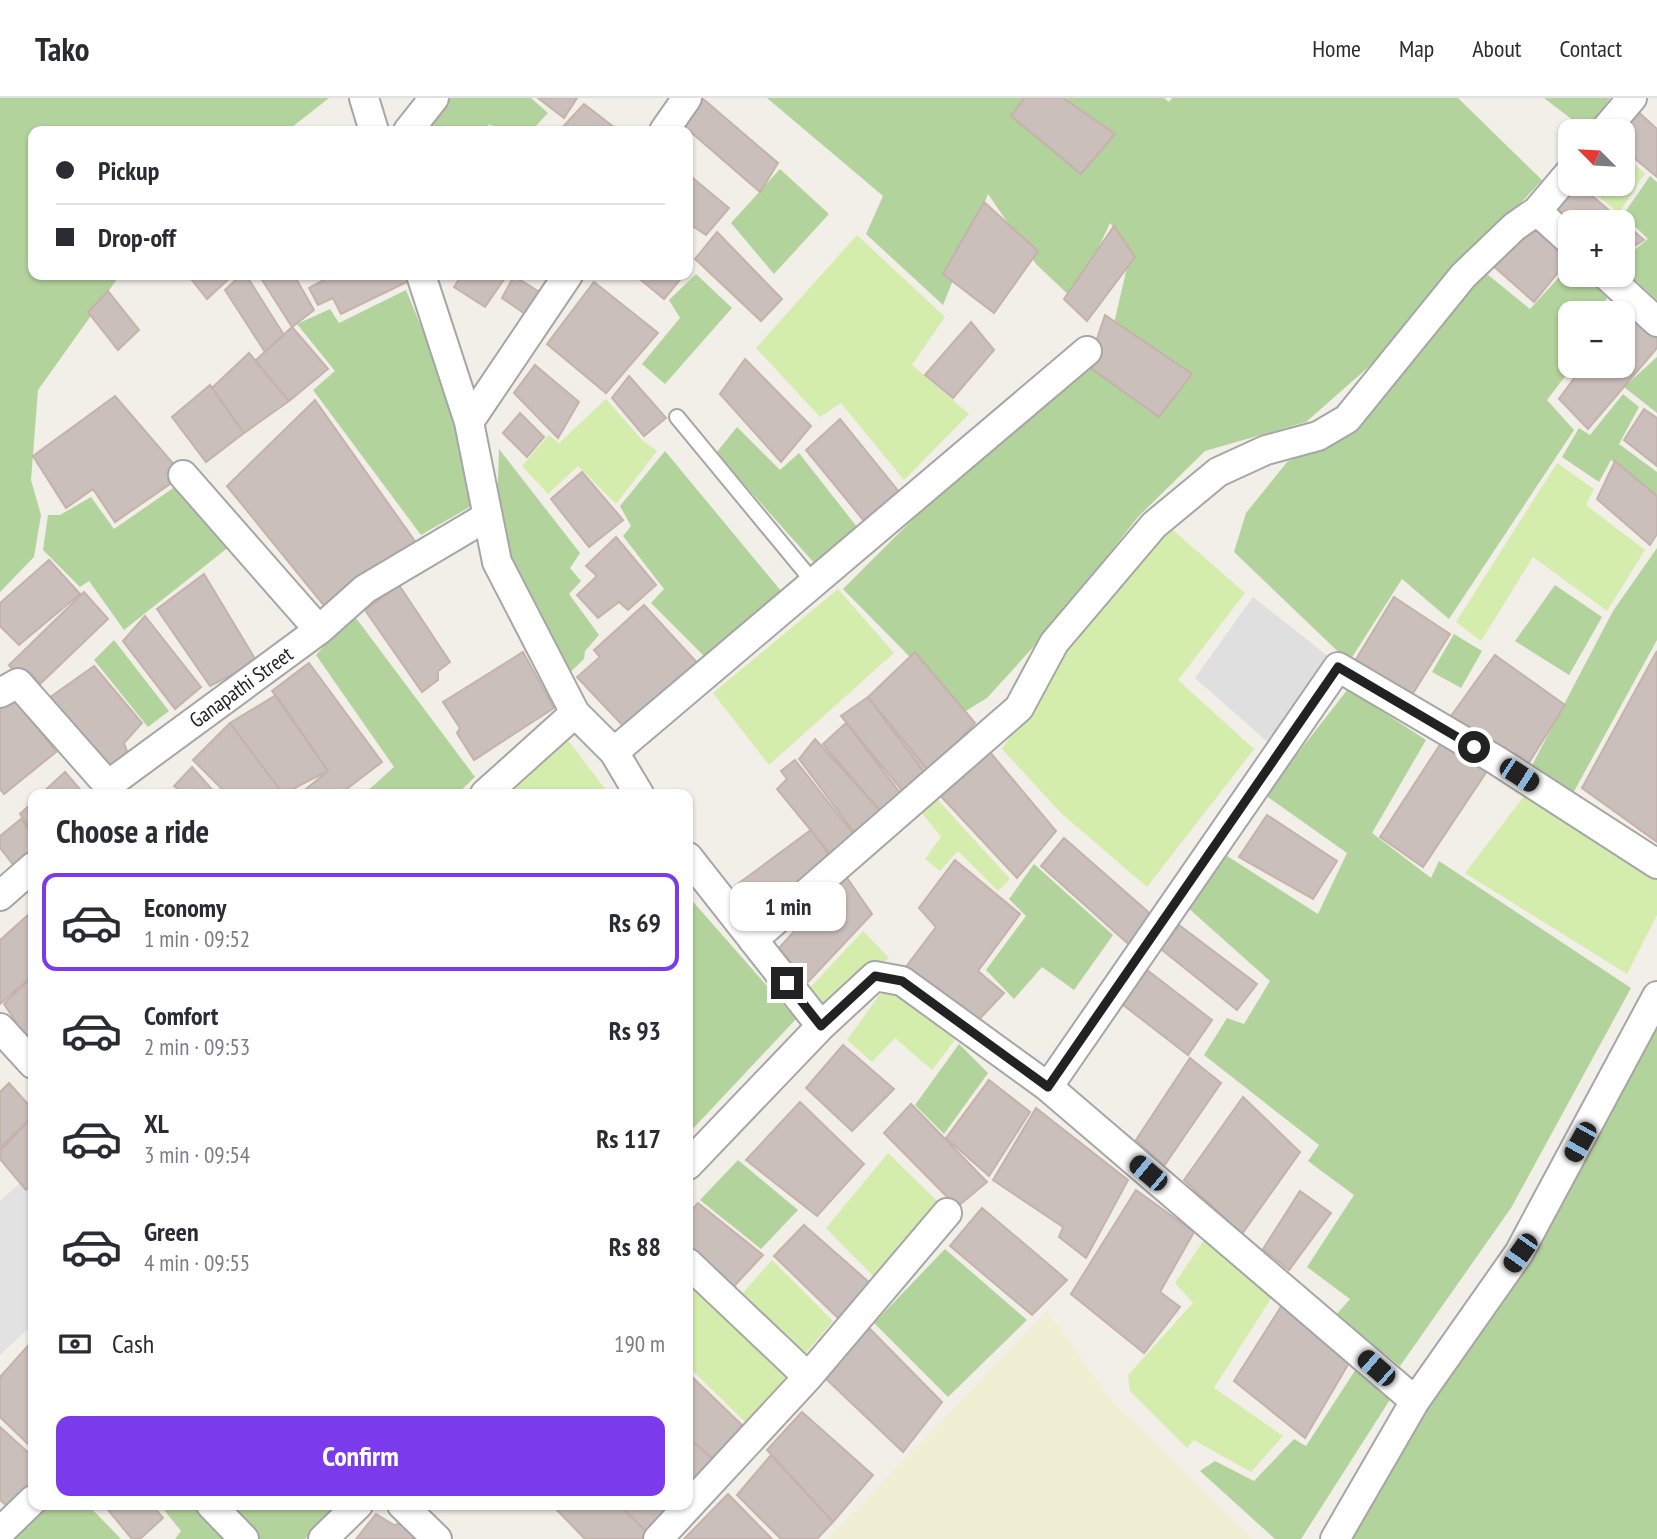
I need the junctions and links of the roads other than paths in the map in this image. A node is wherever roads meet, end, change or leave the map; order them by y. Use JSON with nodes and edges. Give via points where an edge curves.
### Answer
{"nodes":[{"id":1,"x":364,"y":98,"type":"edge"},
{"id":2,"x":434,"y":98,"type":"edge"},
{"id":3,"x":687,"y":98,"type":"edge"},
{"id":4,"x":1632,"y":98,"type":"edge"},
{"id":5,"x":1614,"y":119,"type":"edge"},
{"id":6,"x":372,"y":126,"type":"edge"},
{"id":7,"x":412,"y":126,"type":"edge"},
{"id":8,"x":667,"y":126,"type":"edge"},
{"id":9,"x":1558,"y":186,"type":"edge"},
{"id":10,"x":1537,"y":211,"type":"junction"},
{"id":11,"x":1558,"y":231,"type":"edge"},
{"id":12,"x":423,"y":280,"type":"edge"},
{"id":13,"x":565,"y":280,"type":"edge"},
{"id":14,"x":1619,"y":287,"type":"edge"},
{"id":15,"x":1657,"y":322,"type":"edge"},
{"id":16,"x":1087,"y":351,"type":"dead end"},
{"id":17,"x":677,"y":416,"type":"dead end"},
{"id":18,"x":469,"y":422,"type":"junction"},
{"id":19,"x":183,"y":475,"type":"dead end"},
{"id":20,"x":488,"y":516,"type":"junction"},
{"id":21,"x":815,"y":584,"type":"junction"},
{"id":22,"x":319,"y":630,"type":"junction"},
{"id":23,"x":9,"y":688,"type":"edge"},
{"id":24,"x":575,"y":712,"type":"junction"},
{"id":25,"x":614,"y":752,"type":"junction"},
{"id":26,"x":105,"y":789,"type":"edge"},
{"id":27,"x":107,"y":789,"type":"edge"},
{"id":28,"x":490,"y":789,"type":"edge"},
{"id":29,"x":636,"y":789,"type":"edge"},
{"id":30,"x":693,"y":863,"type":"edge"},
{"id":31,"x":1657,"y":864,"type":"edge"},
{"id":32,"x":28,"y":871,"type":"edge"},
{"id":33,"x":0,"y":896,"type":"edge"},
{"id":34,"x":753,"y":940,"type":"junction"},
{"id":35,"x":1657,"y":996,"type":"edge"},
{"id":36,"x":821,"y":1026,"type":"junction"},
{"id":37,"x":0,"y":1028,"type":"edge"},
{"id":38,"x":28,"y":1059,"type":"edge"},
{"id":39,"x":1048,"y":1087,"type":"junction"},
{"id":40,"x":693,"y":1160,"type":"edge"},
{"id":41,"x":947,"y":1213,"type":"dead end"},
{"id":42,"x":693,"y":1268,"type":"edge"},
{"id":43,"x":808,"y":1377,"type":"junction"},
{"id":44,"x":1415,"y":1402,"type":"junction"},
{"id":45,"x":693,"y":1502,"type":"edge"},
{"id":46,"x":28,"y":1505,"type":"edge"},
{"id":47,"x":216,"y":1510,"type":"edge"},
{"id":48,"x":354,"y":1510,"type":"edge"},
{"id":49,"x":407,"y":1510,"type":"edge"},
{"id":50,"x":686,"y":1510,"type":"edge"},
{"id":51,"x":0,"y":1532,"type":"edge"},
{"id":52,"x":244,"y":1539,"type":"edge"},
{"id":53,"x":323,"y":1539,"type":"edge"},
{"id":54,"x":437,"y":1539,"type":"edge"},
{"id":55,"x":659,"y":1539,"type":"edge"},
{"id":56,"x":1335,"y":1539,"type":"edge"}],
"edges":[{"from":1,"to":6,"type":"street"},
{"from":2,"to":7,"type":"street"},
{"from":3,"to":8,"type":"street"},
{"from":4,"to":5,"type":"street"},
{"from":9,"to":10,"type":"street"},
{"from":10,"to":11,"type":"street"},
{"from":10,"to":34,"type":"street","via":[[1463,276],[1347,419],[1318,436],[1266,450],[1218,472],[1154,525],[1054,643],[1019,708]]},
{"from":12,"to":18,"type":"street"},
{"from":13,"to":18,"type":"street"},
{"from":14,"to":15,"type":"street"},
{"from":16,"to":21,"type":"street"},
{"from":17,"to":21,"type":"lane"},
{"from":18,"to":20,"type":"street"},
{"from":19,"to":22,"type":"street"},
{"from":20,"to":22,"type":"street","name":"Ganapathi Street","via":[[365,589]]},
{"from":20,"to":24,"type":"street","via":[[498,562]]},
{"from":21,"to":25,"type":"street"},
{"from":22,"to":27,"type":"street","name":"Ganapathi Street"},
{"from":23,"to":26,"type":"street","name":"Ganapathi Street"},
{"from":24,"to":25,"type":"street"},
{"from":24,"to":28,"type":"street"},
{"from":25,"to":29,"type":"street"},
{"from":30,"to":34,"type":"street"},
{"from":31,"to":39,"type":"street","via":[[1496,760],[1338,667]]},
{"from":32,"to":33,"type":"street"},
{"from":34,"to":36,"type":"street"},
{"from":35,"to":44,"type":"street","via":[[1520,1253]]},
{"from":36,"to":39,"type":"street","via":[[875,976],[902,981]]},
{"from":36,"to":40,"type":"street"},
{"from":37,"to":38,"type":"street"},
{"from":39,"to":44,"type":"street"},
{"from":41,"to":43,"type":"street"},
{"from":42,"to":43,"type":"street"},
{"from":43,"to":45,"type":"street"},
{"from":44,"to":56,"type":"street"},
{"from":46,"to":51,"type":"street"},
{"from":47,"to":52,"type":"street"},
{"from":48,"to":53,"type":"street"},
{"from":49,"to":54,"type":"street"},
{"from":50,"to":55,"type":"street"}]}
